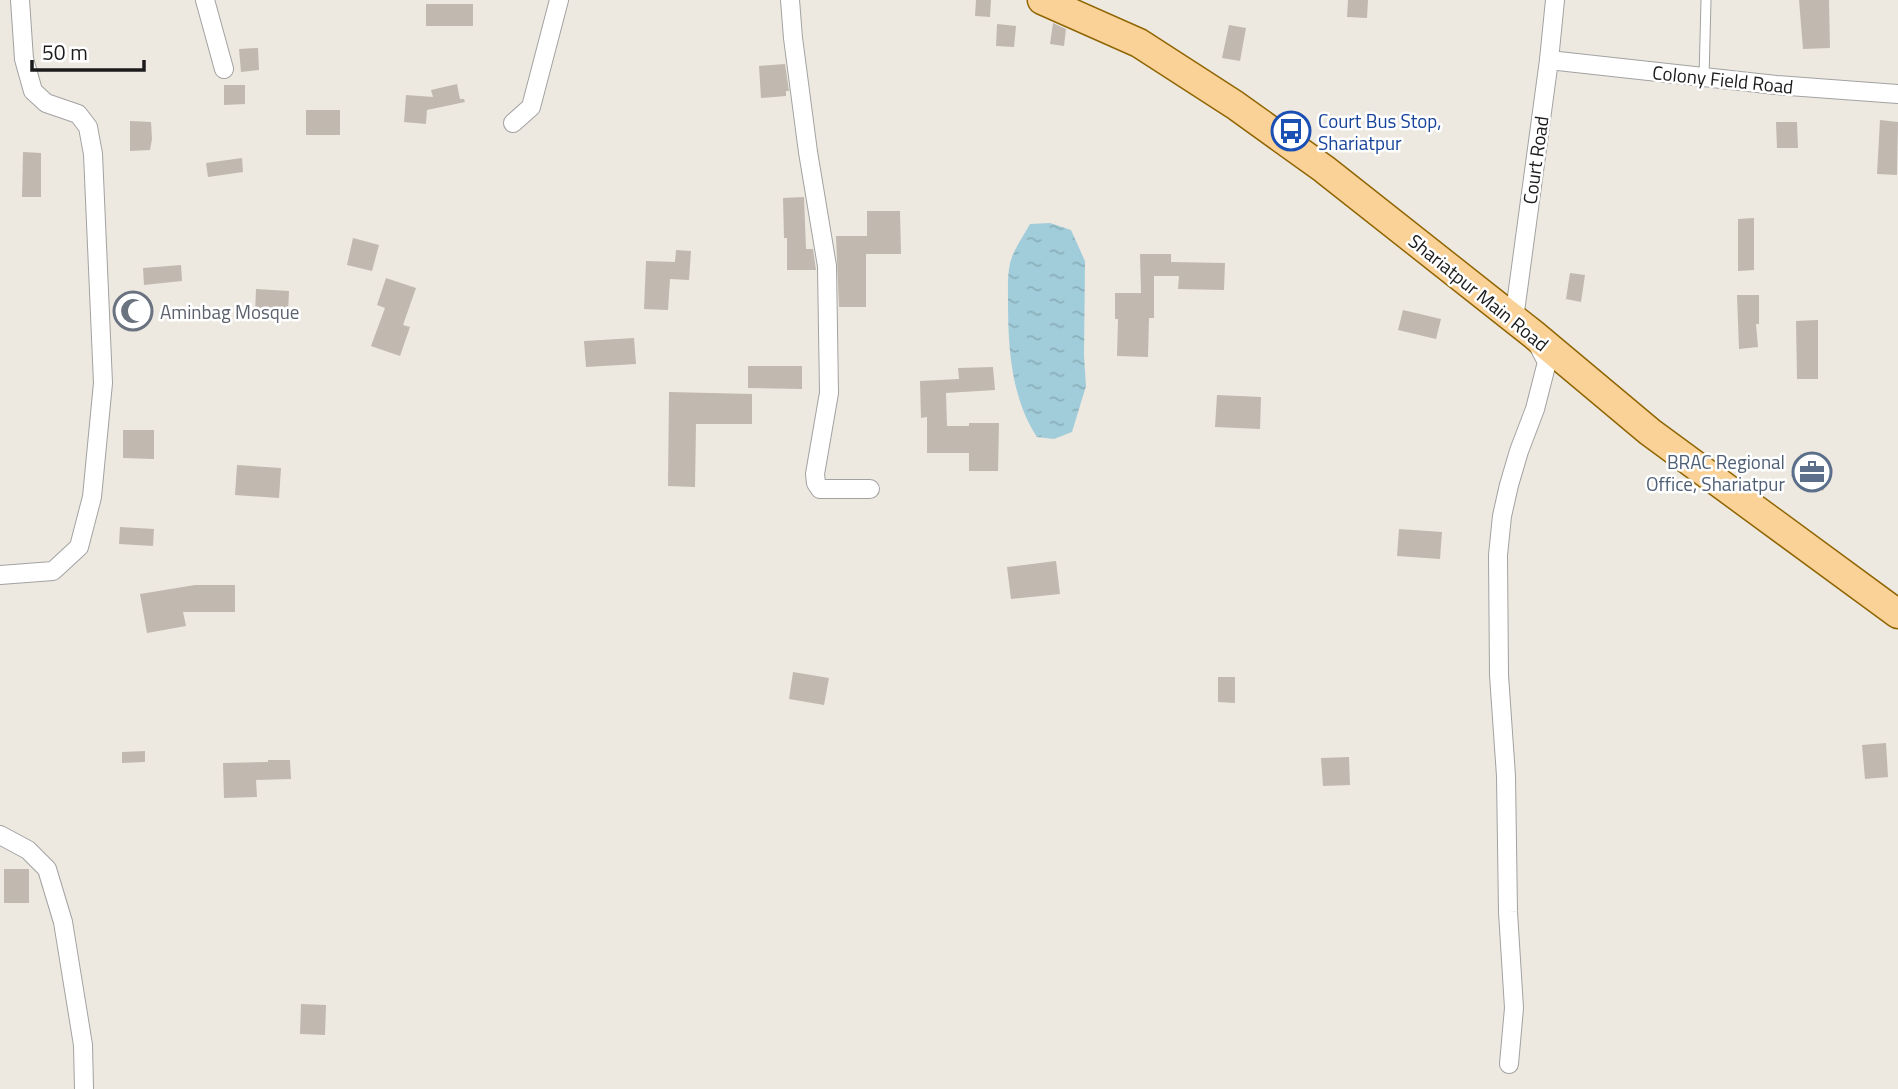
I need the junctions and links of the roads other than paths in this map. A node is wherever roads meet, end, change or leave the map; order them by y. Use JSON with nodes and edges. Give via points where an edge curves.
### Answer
{"nodes":[{"id":1,"x":20,"y":0,"type":"edge"},
{"id":2,"x":205,"y":0,"type":"edge"},
{"id":3,"x":559,"y":0,"type":"edge"},
{"id":4,"x":790,"y":0,"type":"edge"},
{"id":5,"x":1042,"y":0,"type":"edge"},
{"id":6,"x":1555,"y":0,"type":"edge"},
{"id":7,"x":1706,"y":0,"type":"edge"},
{"id":8,"x":1549,"y":60,"type":"junction"},
{"id":9,"x":224,"y":69,"type":"dead end"},
{"id":10,"x":1704,"y":78,"type":"junction"},
{"id":11,"x":1898,"y":94,"type":"edge"},
{"id":12,"x":513,"y":123,"type":"dead end"},
{"id":13,"x":1523,"y":326,"type":"junction"},
{"id":14,"x":870,"y":489,"type":"dead end"},
{"id":15,"x":0,"y":575,"type":"edge"},
{"id":16,"x":1898,"y":614,"type":"edge"},
{"id":17,"x":0,"y":835,"type":"edge"},
{"id":18,"x":1509,"y":1064,"type":"dead end"},
{"id":19,"x":84,"y":1089,"type":"edge"}],
"edges":[{"from":1,"to":15,"type":"street","via":[[24,60],[33,92],[46,103],[78,114],[91,140],[103,383],[92,497],[79,547],[53,571]]},
{"from":2,"to":9,"type":"street"},
{"from":3,"to":12,"type":"street","via":[[531,107]]},
{"from":4,"to":14,"type":"street","via":[[827,267],[829,393],[816,483],[820,489]]},
{"from":5,"to":13,"type":"main road","name":"Shariatpur Main Road","via":[[1139,43],[1235,105]]},
{"from":6,"to":8,"type":"street","name":"Court Road"},
{"from":7,"to":10,"type":"lane"},
{"from":8,"to":10,"type":"street","name":"Colony Field Road"},
{"from":8,"to":13,"type":"street","name":"Court Road"},
{"from":10,"to":11,"type":"street","name":"Colony Field Road"},
{"from":13,"to":16,"type":"main road","name":"Shariatpur Main Road","via":[[1650,432]]},
{"from":13,"to":18,"type":"street","via":[[1547,362],[1509,485],[1498,555],[1514,1008]]},
{"from":17,"to":19,"type":"street","via":[[28,850],[47,869],[63,922],[83,1045]]}]}
